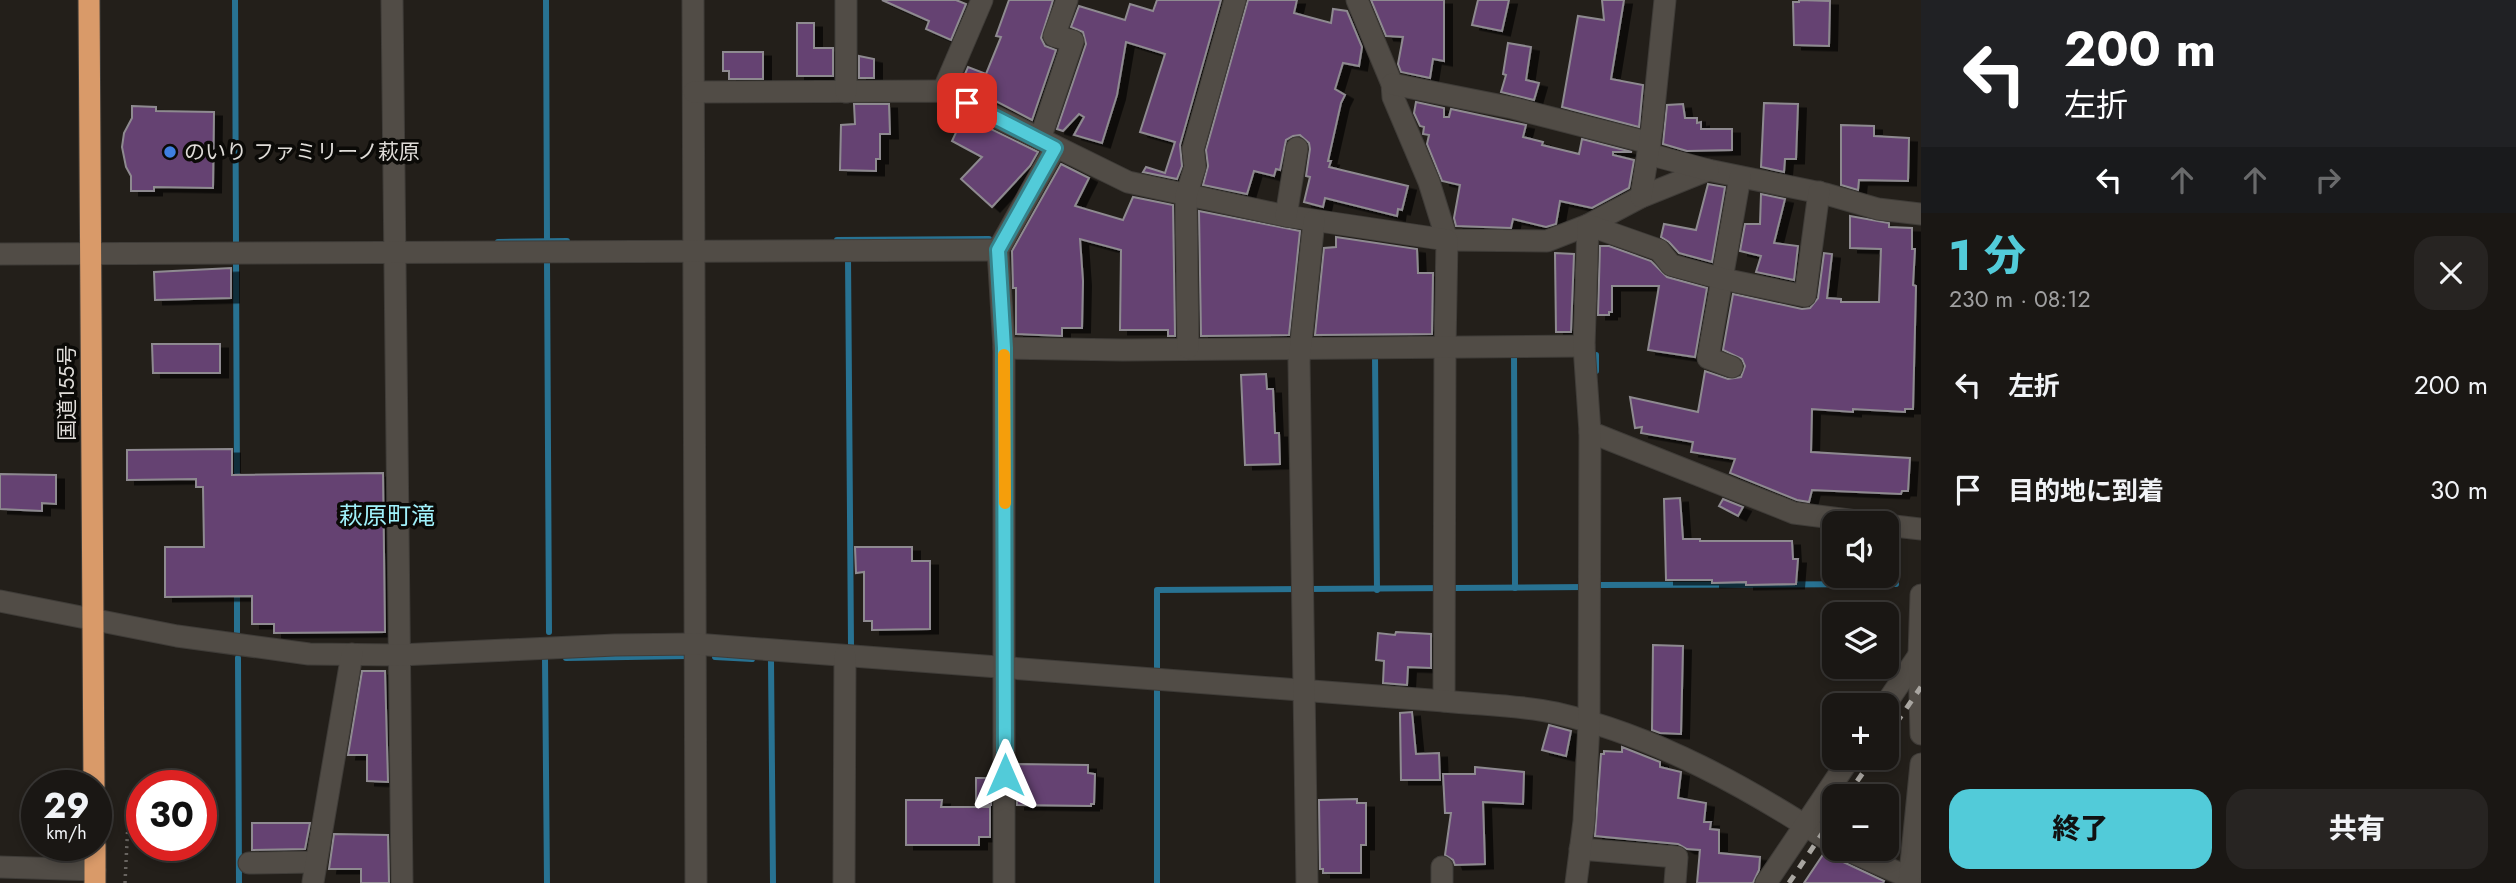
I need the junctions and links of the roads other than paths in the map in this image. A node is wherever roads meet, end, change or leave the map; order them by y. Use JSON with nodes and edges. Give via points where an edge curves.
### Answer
{"nodes":[{"id":1,"x":89,"y":0,"type":"edge"},
{"id":2,"x":392,"y":0,"type":"edge"},
{"id":3,"x":693,"y":0,"type":"edge"},
{"id":4,"x":846,"y":0,"type":"edge"},
{"id":5,"x":982,"y":0,"type":"edge"},
{"id":6,"x":1067,"y":0,"type":"edge"},
{"id":7,"x":1235,"y":0,"type":"edge"},
{"id":8,"x":1357,"y":0,"type":"edge"},
{"id":9,"x":1665,"y":0,"type":"edge"},
{"id":10,"x":1392,"y":84,"type":"junction"},
{"id":11,"x":694,"y":92,"type":"junction"},
{"id":12,"x":846,"y":92,"type":"junction"},
{"id":13,"x":943,"y":92,"type":"junction"},
{"id":14,"x":1047,"y":143,"type":"junction"},
{"id":15,"x":1297,"y":148,"type":"dead end"},
{"id":16,"x":1649,"y":148,"type":"junction"},
{"id":17,"x":1708,"y":170,"type":"junction"},
{"id":18,"x":1740,"y":177,"type":"junction"},
{"id":19,"x":1819,"y":192,"type":"junction"},
{"id":20,"x":1186,"y":196,"type":"junction"},
{"id":21,"x":1641,"y":197,"type":"junction"},
{"id":22,"x":1921,"y":214,"type":"edge"},
{"id":23,"x":1286,"y":216,"type":"junction"},
{"id":24,"x":1314,"y":221,"type":"junction"},
{"id":25,"x":1588,"y":225,"type":"junction"},
{"id":26,"x":1447,"y":240,"type":"junction"},
{"id":27,"x":998,"y":250,"type":"junction"},
{"id":28,"x":693,"y":251,"type":"junction"},
{"id":29,"x":0,"y":254,"type":"edge"},
{"id":30,"x":91,"y":254,"type":"junction"},
{"id":31,"x":393,"y":254,"type":"junction"},
{"id":32,"x":1723,"y":279,"type":"junction"},
{"id":33,"x":1584,"y":346,"type":"junction"},
{"id":34,"x":1445,"y":347,"type":"junction"},
{"id":35,"x":1004,"y":348,"type":"junction"},
{"id":36,"x":1188,"y":348,"type":"junction"},
{"id":37,"x":1301,"y":348,"type":"junction"},
{"id":38,"x":1732,"y":367,"type":"dead end"},
{"id":39,"x":1590,"y":432,"type":"junction"},
{"id":40,"x":1822,"y":516,"type":"edge"},
{"id":41,"x":1899,"y":526,"type":"edge"},
{"id":42,"x":1921,"y":529,"type":"edge"},
{"id":43,"x":1921,"y":595,"type":"edge"},
{"id":44,"x":0,"y":601,"type":"edge"},
{"id":45,"x":93,"y":618,"type":"junction"},
{"id":46,"x":695,"y":644,"type":"junction"},
{"id":47,"x":352,"y":654,"type":"junction"},
{"id":48,"x":400,"y":655,"type":"junction"},
{"id":49,"x":1919,"y":655,"type":"junction"},
{"id":50,"x":845,"y":656,"type":"junction"},
{"id":51,"x":1005,"y":667,"type":"junction"},
{"id":52,"x":1303,"y":690,"type":"junction"},
{"id":53,"x":1893,"y":693,"type":"edge"},
{"id":54,"x":1444,"y":701,"type":"junction"},
{"id":55,"x":1589,"y":723,"type":"junction"},
{"id":56,"x":1921,"y":734,"type":"edge"},
{"id":57,"x":1921,"y":764,"type":"edge"},
{"id":58,"x":94,"y":770,"type":"edge"},
{"id":59,"x":1842,"y":770,"type":"edge"},
{"id":60,"x":1805,"y":825,"type":"junction"},
{"id":61,"x":1822,"y":836,"type":"edge"},
{"id":62,"x":1580,"y":849,"type":"junction"},
{"id":63,"x":1871,"y":861,"type":"edge"},
{"id":64,"x":249,"y":863,"type":"dead end"},
{"id":65,"x":0,"y":867,"type":"edge"},
{"id":66,"x":314,"y":872,"type":"edge"},
{"id":67,"x":95,"y":877,"type":"edge"},
{"id":68,"x":1913,"y":880,"type":"edge"},
{"id":69,"x":401,"y":883,"type":"edge"},
{"id":70,"x":696,"y":883,"type":"edge"},
{"id":71,"x":844,"y":883,"type":"edge"},
{"id":72,"x":1004,"y":883,"type":"edge"},
{"id":73,"x":1307,"y":883,"type":"edge"},
{"id":74,"x":1576,"y":883,"type":"edge"},
{"id":75,"x":1675,"y":883,"type":"edge"},
{"id":76,"x":1766,"y":883,"type":"edge"}],
"edges":[{"from":1,"to":30,"type":"highway","name":"国道155号"},
{"from":2,"to":31,"type":"street"},
{"from":3,"to":11,"type":"street"},
{"from":4,"to":12,"type":"street"},
{"from":5,"to":13,"type":"street"},
{"from":6,"to":14,"type":"street","via":[[1055,36],[1073,41]]},
{"from":7,"to":20,"type":"street","via":[[1193,149],[1195,167]]},
{"from":8,"to":10,"type":"street"},
{"from":9,"to":16,"type":"street"},
{"from":10,"to":16,"type":"street","via":[[1513,108]]},
{"from":10,"to":26,"type":"street"},
{"from":11,"to":12,"type":"street"},
{"from":11,"to":28,"type":"street"},
{"from":12,"to":13,"type":"street"},
{"from":13,"to":14,"type":"street"},
{"from":14,"to":20,"type":"street","via":[[1128,182]]},
{"from":14,"to":27,"type":"street"},
{"from":15,"to":23,"type":"street"},
{"from":16,"to":17,"type":"street"},
{"from":16,"to":21,"type":"street"},
{"from":17,"to":18,"type":"street"},
{"from":17,"to":21,"type":"street"},
{"from":18,"to":19,"type":"street"},
{"from":18,"to":32,"type":"street"},
{"from":19,"to":22,"type":"street","via":[[1878,209]]},
{"from":19,"to":32,"type":"street","via":[[1805,296]]},
{"from":20,"to":23,"type":"street"},
{"from":20,"to":36,"type":"street"},
{"from":21,"to":25,"type":"street"},
{"from":23,"to":24,"type":"street"},
{"from":24,"to":26,"type":"street"},
{"from":24,"to":37,"type":"street"},
{"from":25,"to":26,"type":"street","via":[[1547,241]]},
{"from":25,"to":32,"type":"street","via":[[1659,250],[1671,265]]},
{"from":25,"to":33,"type":"street"},
{"from":26,"to":34,"type":"street"},
{"from":27,"to":28,"type":"street"},
{"from":27,"to":35,"type":"street"},
{"from":28,"to":31,"type":"street"},
{"from":28,"to":46,"type":"street"},
{"from":29,"to":30,"type":"street"},
{"from":30,"to":31,"type":"street"},
{"from":30,"to":45,"type":"highway","name":"国道155号"},
{"from":31,"to":48,"type":"street"},
{"from":32,"to":38,"type":"street","via":[[1708,358]]},
{"from":33,"to":34,"type":"street"},
{"from":33,"to":39,"type":"street"},
{"from":34,"to":37,"type":"street"},
{"from":34,"to":54,"type":"street"},
{"from":35,"to":36,"type":"street"},
{"from":35,"to":51,"type":"street"},
{"from":36,"to":37,"type":"street"},
{"from":37,"to":52,"type":"street"},
{"from":39,"to":40,"type":"street","via":[[1794,513]]},
{"from":39,"to":55,"type":"street"},
{"from":41,"to":42,"type":"street"},
{"from":43,"to":49,"type":"street"},
{"from":44,"to":45,"type":"street"},
{"from":45,"to":47,"type":"street","via":[[177,636],[309,654]]},
{"from":45,"to":58,"type":"highway","name":"国道155号"},
{"from":46,"to":48,"type":"street"},
{"from":46,"to":50,"type":"street"},
{"from":46,"to":70,"type":"street"},
{"from":47,"to":48,"type":"street"},
{"from":47,"to":66,"type":"street"},
{"from":48,"to":69,"type":"street"},
{"from":49,"to":53,"type":"street"},
{"from":49,"to":56,"type":"street"},
{"from":50,"to":51,"type":"street"},
{"from":50,"to":71,"type":"street"},
{"from":51,"to":52,"type":"street"},
{"from":51,"to":72,"type":"street"},
{"from":52,"to":54,"type":"street"},
{"from":52,"to":73,"type":"street"},
{"from":54,"to":55,"type":"street","via":[[1553,713]]},
{"from":55,"to":60,"type":"street","via":[[1658,745]]},
{"from":55,"to":62,"type":"street"},
{"from":57,"to":68,"type":"street"},
{"from":59,"to":60,"type":"street"},
{"from":60,"to":61,"type":"street"},
{"from":60,"to":76,"type":"street"},
{"from":62,"to":74,"type":"street"},
{"from":62,"to":75,"type":"street","via":[[1678,857]]},
{"from":63,"to":68,"type":"street"},
{"from":64,"to":66,"type":"street"},
{"from":65,"to":67,"type":"street"}]}
